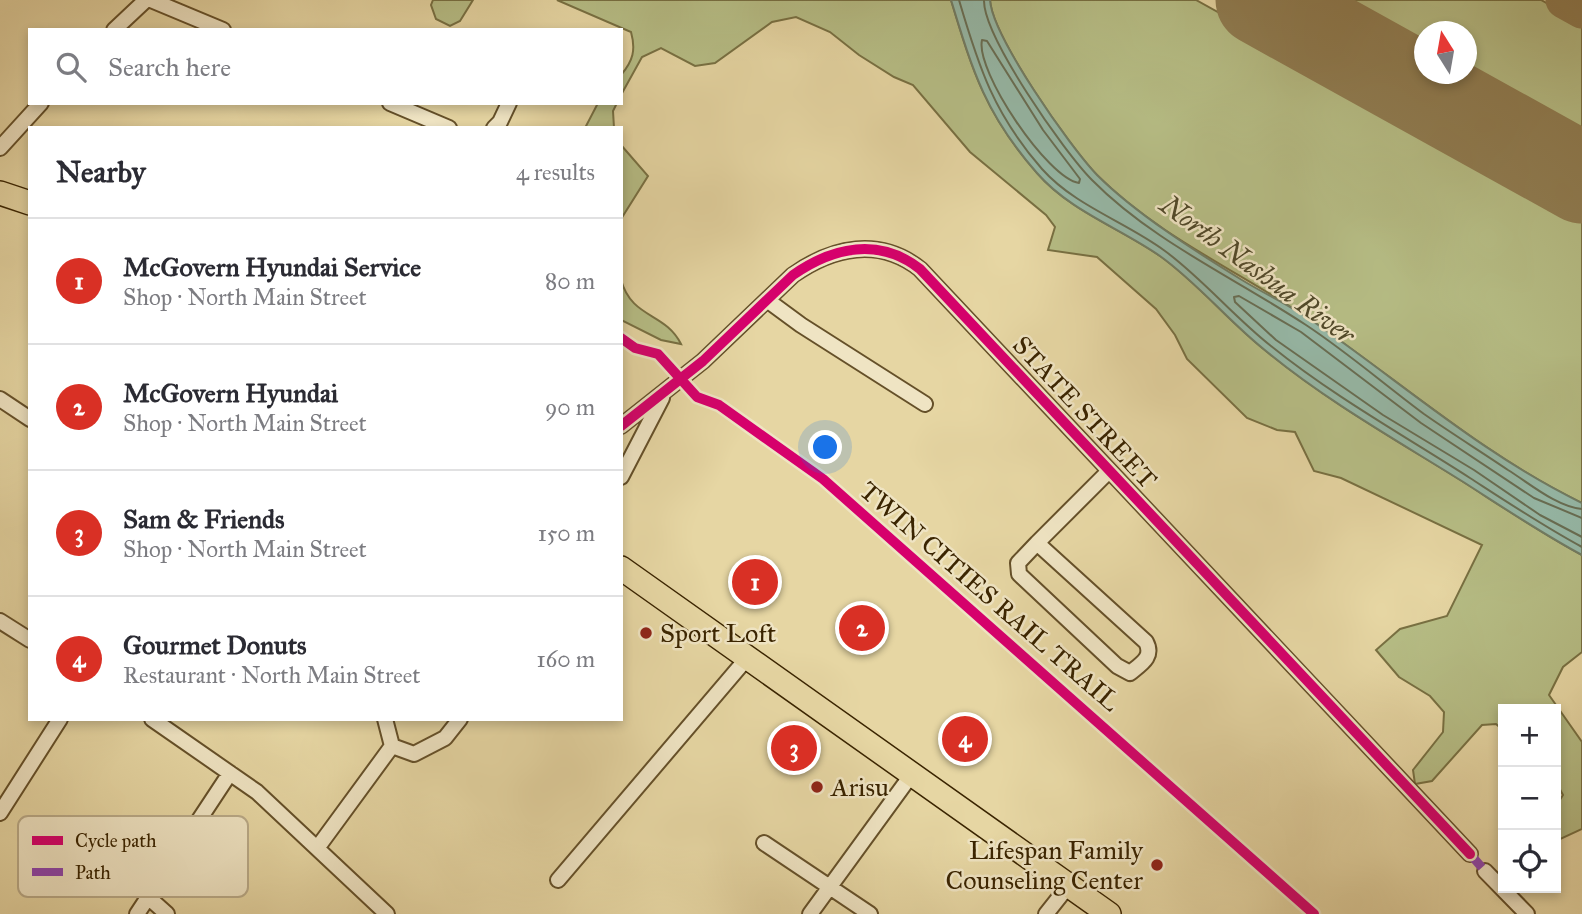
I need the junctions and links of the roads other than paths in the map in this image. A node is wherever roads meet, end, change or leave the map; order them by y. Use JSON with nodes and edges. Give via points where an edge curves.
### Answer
{"nodes":[{"id":1,"x":149,"y":0,"type":"edge"},
{"id":2,"x":116,"y":28,"type":"edge"},
{"id":3,"x":218,"y":28,"type":"edge"},
{"id":4,"x":39,"y":105,"type":"edge"},
{"id":5,"x":395,"y":105,"type":"edge"},
{"id":6,"x":508,"y":105,"type":"edge"},
{"id":7,"x":444,"y":126,"type":"edge"},
{"id":8,"x":495,"y":126,"type":"edge"},
{"id":9,"x":0,"y":148,"type":"edge"},
{"id":10,"x":0,"y":193,"type":"edge"},
{"id":11,"x":28,"y":202,"type":"edge"},
{"id":12,"x":767,"y":300,"type":"junction"},
{"id":13,"x":665,"y":392,"type":"junction"},
{"id":14,"x":0,"y":399,"type":"edge"},
{"id":15,"x":925,"y":404,"type":"dead end"},
{"id":16,"x":28,"y":418,"type":"edge"},
{"id":17,"x":623,"y":424,"type":"edge"},
{"id":18,"x":1109,"y":471,"type":"junction"},
{"id":19,"x":623,"y":473,"type":"edge"},
{"id":20,"x":1037,"y":543,"type":"junction"},
{"id":21,"x":623,"y":569,"type":"edge"},
{"id":22,"x":0,"y":621,"type":"edge"},
{"id":23,"x":28,"y":639,"type":"edge"},
{"id":24,"x":748,"y":657,"type":"junction"},
{"id":25,"x":59,"y":721,"type":"edge"},
{"id":26,"x":155,"y":721,"type":"edge"},
{"id":27,"x":386,"y":721,"type":"edge"},
{"id":28,"x":458,"y":721,"type":"edge"},
{"id":29,"x":392,"y":746,"type":"junction"},
{"id":30,"x":230,"y":773,"type":"junction"},
{"id":31,"x":912,"y":774,"type":"junction"},
{"id":32,"x":0,"y":813,"type":"edge"},
{"id":33,"x":202,"y":816,"type":"edge"},
{"id":34,"x":764,"y":843,"type":"dead end"},
{"id":35,"x":318,"y":847,"type":"junction"},
{"id":36,"x":1470,"y":854,"type":"dead end"},
{"id":37,"x":1485,"y":871,"type":"dead end"},
{"id":38,"x":558,"y":880,"type":"dead end"},
{"id":39,"x":830,"y":885,"type":"junction"},
{"id":40,"x":1069,"y":886,"type":"junction"},
{"id":41,"x":148,"y":897,"type":"joint"},
{"id":42,"x":137,"y":914,"type":"edge"},
{"id":43,"x":167,"y":914,"type":"edge"},
{"id":44,"x":387,"y":914,"type":"edge"},
{"id":45,"x":810,"y":914,"type":"edge"},
{"id":46,"x":870,"y":914,"type":"edge"},
{"id":47,"x":1046,"y":914,"type":"edge"},
{"id":48,"x":1109,"y":914,"type":"edge"},
{"id":49,"x":1527,"y":914,"type":"edge"}],
"edges":[{"from":1,"to":2,"type":"street"},
{"from":1,"to":3,"type":"street"},
{"from":4,"to":9,"type":"street"},
{"from":5,"to":7,"type":"street"},
{"from":6,"to":8,"type":"street"},
{"from":10,"to":11,"type":"highway"},
{"from":12,"to":13,"type":"street","name":"STATE STREET"},
{"from":12,"to":15,"type":"street"},
{"from":12,"to":18,"type":"street","name":"STATE STREET","via":[[793,275],[831,253],[866,248],[906,258]]},
{"from":13,"to":17,"type":"street","name":"STATE STREET"},
{"from":13,"to":19,"type":"street"},
{"from":14,"to":16,"type":"street"},
{"from":18,"to":20,"type":"street"},
{"from":18,"to":36,"type":"street","name":"STATE STREET"},
{"from":20,"to":20,"type":"street","via":[[1018,564],[1019,575],[1130,673],[1149,657],[1146,642]]},
{"from":21,"to":24,"type":"highway"},
{"from":22,"to":23,"type":"street"},
{"from":24,"to":31,"type":"highway"},
{"from":24,"to":38,"type":"street"},
{"from":25,"to":32,"type":"street"},
{"from":26,"to":30,"type":"street"},
{"from":27,"to":29,"type":"street"},
{"from":28,"to":29,"type":"street","via":[[445,737],[414,754]]},
{"from":29,"to":35,"type":"street"},
{"from":30,"to":33,"type":"street"},
{"from":30,"to":35,"type":"street"},
{"from":31,"to":39,"type":"street"},
{"from":31,"to":40,"type":"highway"},
{"from":34,"to":39,"type":"street"},
{"from":35,"to":44,"type":"street"},
{"from":37,"to":49,"type":"street"},
{"from":39,"to":45,"type":"street"},
{"from":39,"to":46,"type":"street"},
{"from":40,"to":47,"type":"street"},
{"from":40,"to":48,"type":"highway"},
{"from":41,"to":42,"type":"street"},
{"from":41,"to":43,"type":"street"}]}
